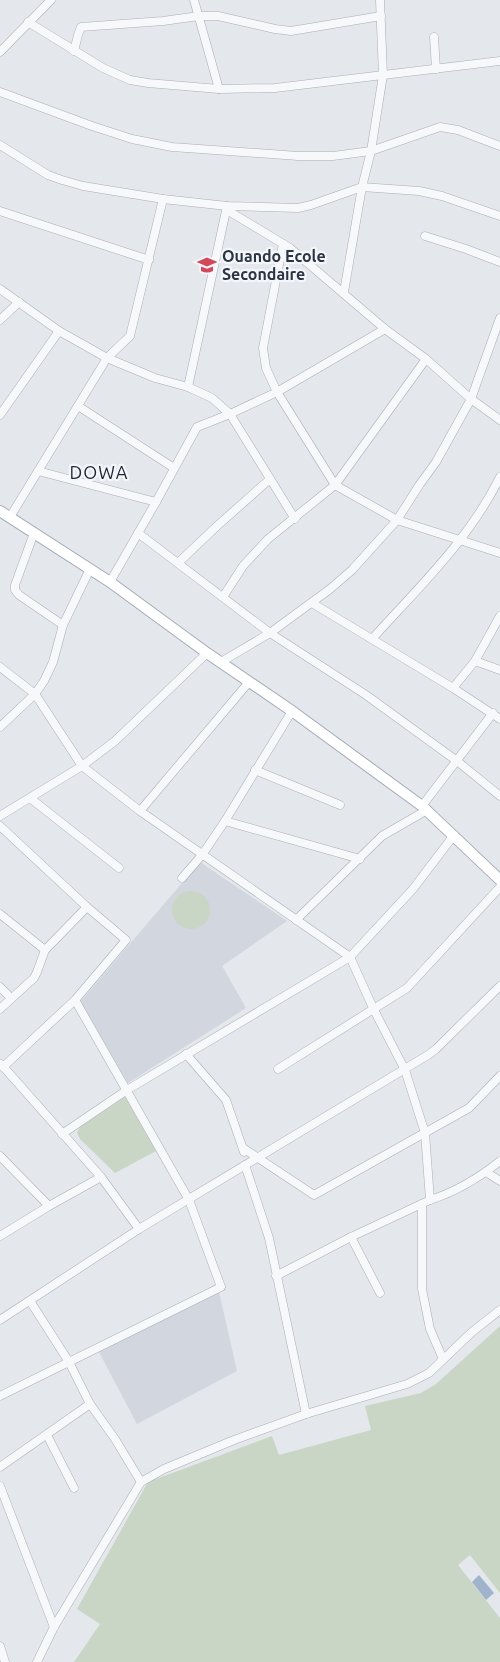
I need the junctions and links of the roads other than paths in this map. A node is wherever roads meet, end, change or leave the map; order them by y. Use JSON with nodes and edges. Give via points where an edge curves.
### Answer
{"nodes":[{"id":1,"x":50,"y":0,"type":"edge"},
{"id":2,"x":194,"y":0,"type":"edge"},
{"id":3,"x":380,"y":0,"type":"edge"},
{"id":4,"x":199,"y":16,"type":"junction"},
{"id":5,"x":380,"y":16,"type":"junction"},
{"id":6,"x":28,"y":22,"type":"junction"},
{"id":7,"x":434,"y":37,"type":"dead end"},
{"id":8,"x":74,"y":51,"type":"junction"},
{"id":9,"x":0,"y":52,"type":"edge"},
{"id":10,"x":500,"y":61,"type":"edge"},
{"id":11,"x":436,"y":69,"type":"junction"},
{"id":12,"x":383,"y":75,"type":"junction"},
{"id":13,"x":219,"y":89,"type":"junction"},
{"id":14,"x":0,"y":92,"type":"edge"},
{"id":15,"x":0,"y":145,"type":"edge"},
{"id":16,"x":500,"y":146,"type":"edge"},
{"id":17,"x":372,"y":151,"type":"junction"},
{"id":18,"x":362,"y":187,"type":"junction"},
{"id":19,"x":163,"y":199,"type":"junction"},
{"id":20,"x":227,"y":208,"type":"junction"},
{"id":21,"x":0,"y":212,"type":"edge"},
{"id":22,"x":500,"y":216,"type":"edge"},
{"id":23,"x":425,"y":236,"type":"dead end"},
{"id":24,"x":283,"y":244,"type":"junction"},
{"id":25,"x":149,"y":260,"type":"junction"},
{"id":26,"x":500,"y":262,"type":"edge"},
{"id":27,"x":0,"y":289,"type":"edge"},
{"id":28,"x":344,"y":292,"type":"junction"},
{"id":29,"x":19,"y":302,"type":"junction"},
{"id":30,"x":500,"y":318,"type":"edge"},
{"id":31,"x":0,"y":320,"type":"edge"},
{"id":32,"x":385,"y":329,"type":"junction"},
{"id":33,"x":59,"y":331,"type":"junction"},
{"id":34,"x":107,"y":358,"type":"junction"},
{"id":35,"x":426,"y":359,"type":"junction"},
{"id":36,"x":188,"y":387,"type":"junction"},
{"id":37,"x":277,"y":392,"type":"junction"},
{"id":38,"x":0,"y":399,"type":"edge"},
{"id":39,"x":471,"y":399,"type":"junction"},
{"id":40,"x":9,"y":402,"type":"junction"},
{"id":41,"x":78,"y":406,"type":"junction"},
{"id":42,"x":230,"y":414,"type":"junction"},
{"id":43,"x":0,"y":415,"type":"edge"},
{"id":44,"x":500,"y":420,"type":"edge"},
{"id":45,"x":174,"y":468,"type":"junction"},
{"id":46,"x":38,"y":471,"type":"junction"},
{"id":47,"x":500,"y":477,"type":"edge"},
{"id":48,"x":270,"y":479,"type":"junction"},
{"id":49,"x":335,"y":485,"type":"junction"},
{"id":50,"x":156,"y":502,"type":"junction"},
{"id":51,"x":0,"y":512,"type":"edge"},
{"id":52,"x":10,"y":517,"type":"junction"},
{"id":53,"x":295,"y":519,"type":"junction"},
{"id":54,"x":397,"y":520,"type":"junction"},
{"id":55,"x":34,"y":533,"type":"junction"},
{"id":56,"x":138,"y":533,"type":"junction"},
{"id":57,"x":462,"y":540,"type":"junction"},
{"id":58,"x":500,"y":553,"type":"edge"},
{"id":59,"x":178,"y":563,"type":"junction"},
{"id":60,"x":90,"y":569,"type":"junction"},
{"id":61,"x":110,"y":582,"type":"junction"},
{"id":62,"x":223,"y":597,"type":"junction"},
{"id":63,"x":312,"y":602,"type":"junction"},
{"id":64,"x":500,"y":616,"type":"edge"},
{"id":65,"x":63,"y":624,"type":"junction"},
{"id":66,"x":270,"y":633,"type":"junction"},
{"id":67,"x":372,"y":639,"type":"junction"},
{"id":68,"x":207,"y":653,"type":"junction"},
{"id":69,"x":475,"y":661,"type":"junction"},
{"id":70,"x":221,"y":662,"type":"junction"},
{"id":71,"x":0,"y":668,"type":"edge"},
{"id":72,"x":500,"y":670,"type":"edge"},
{"id":73,"x":249,"y":682,"type":"junction"},
{"id":74,"x":453,"y":688,"type":"junction"},
{"id":75,"x":35,"y":694,"type":"junction"},
{"id":76,"x":292,"y":712,"type":"junction"},
{"id":77,"x":493,"y":713,"type":"junction"},
{"id":78,"x":500,"y":719,"type":"edge"},
{"id":79,"x":0,"y":727,"type":"edge"},
{"id":80,"x":457,"y":760,"type":"junction"},
{"id":81,"x":82,"y":766,"type":"junction"},
{"id":82,"x":255,"y":770,"type":"junction"},
{"id":83,"x":500,"y":796,"type":"edge"},
{"id":84,"x":30,"y":798,"type":"junction"},
{"id":85,"x":340,"y":805,"type":"dead end"},
{"id":86,"x":425,"y":808,"type":"junction"},
{"id":87,"x":140,"y":811,"type":"junction"},
{"id":88,"x":0,"y":816,"type":"edge"},
{"id":89,"x":225,"y":821,"type":"junction"},
{"id":90,"x":0,"y":826,"type":"edge"},
{"id":91,"x":454,"y":835,"type":"junction"},
{"id":92,"x":202,"y":854,"type":"junction"},
{"id":93,"x":360,"y":858,"type":"junction"},
{"id":94,"x":119,"y":868,"type":"dead end"},
{"id":95,"x":182,"y":878,"type":"dead end"},
{"id":96,"x":500,"y":880,"type":"edge"},
{"id":97,"x":500,"y":887,"type":"edge"},
{"id":98,"x":87,"y":907,"type":"junction"},
{"id":99,"x":0,"y":914,"type":"edge"},
{"id":100,"x":296,"y":920,"type":"junction"},
{"id":101,"x":45,"y":950,"type":"junction"},
{"id":102,"x":350,"y":957,"type":"junction"},
{"id":103,"x":500,"y":986,"type":"edge"},
{"id":104,"x":0,"y":987,"type":"edge"},
{"id":105,"x":11,"y":998,"type":"junction"},
{"id":106,"x":75,"y":1000,"type":"junction"},
{"id":107,"x":0,"y":1009,"type":"edge"},
{"id":108,"x":374,"y":1010,"type":"junction"},
{"id":109,"x":186,"y":1054,"type":"junction"},
{"id":110,"x":2,"y":1065,"type":"edge"},
{"id":111,"x":278,"y":1069,"type":"dead end"},
{"id":112,"x":405,"y":1070,"type":"junction"},
{"id":113,"x":500,"y":1076,"type":"edge"},
{"id":114,"x":127,"y":1090,"type":"junction"},
{"id":115,"x":62,"y":1134,"type":"junction"},
{"id":116,"x":425,"y":1134,"type":"junction"},
{"id":117,"x":242,"y":1148,"type":"junction"},
{"id":118,"x":0,"y":1156,"type":"edge"},
{"id":119,"x":257,"y":1158,"type":"junction"},
{"id":120,"x":500,"y":1161,"type":"edge"},
{"id":121,"x":246,"y":1164,"type":"junction"},
{"id":122,"x":486,"y":1172,"type":"junction"},
{"id":123,"x":101,"y":1177,"type":"junction"},
{"id":124,"x":500,"y":1181,"type":"edge"},
{"id":125,"x":189,"y":1200,"type":"junction"},
{"id":126,"x":430,"y":1200,"type":"junction"},
{"id":127,"x":422,"y":1204,"type":"junction"},
{"id":128,"x":49,"y":1206,"type":"junction"},
{"id":129,"x":139,"y":1229,"type":"junction"},
{"id":130,"x":0,"y":1236,"type":"edge"},
{"id":131,"x":351,"y":1237,"type":"junction"},
{"id":132,"x":276,"y":1276,"type":"junction"},
{"id":133,"x":380,"y":1293,"type":"dead end"},
{"id":134,"x":30,"y":1301,"type":"junction"},
{"id":135,"x":500,"y":1310,"type":"edge"},
{"id":136,"x":0,"y":1320,"type":"edge"},
{"id":137,"x":443,"y":1359,"type":"junction"},
{"id":138,"x":69,"y":1362,"type":"junction"},
{"id":139,"x":0,"y":1396,"type":"edge"},
{"id":140,"x":90,"y":1404,"type":"junction"},
{"id":141,"x":306,"y":1414,"type":"junction"},
{"id":142,"x":47,"y":1435,"type":"junction"},
{"id":143,"x":0,"y":1467,"type":"edge"},
{"id":144,"x":141,"y":1482,"type":"junction"},
{"id":145,"x":0,"y":1486,"type":"edge"},
{"id":146,"x":74,"y":1488,"type":"dead end"},
{"id":147,"x":54,"y":1627,"type":"junction"},
{"id":148,"x":0,"y":1646,"type":"edge"},
{"id":149,"x":5,"y":1662,"type":"edge"},
{"id":150,"x":37,"y":1662,"type":"edge"}],
"edges":[{"from":1,"to":6,"type":"street"},
{"from":2,"to":4,"type":"street"},
{"from":3,"to":5,"type":"street"},
{"from":4,"to":5,"type":"street","via":[[218,16],[291,31]]},
{"from":4,"to":8,"type":"street","via":[[81,27]]},
{"from":4,"to":13,"type":"street"},
{"from":5,"to":12,"type":"street"},
{"from":6,"to":8,"type":"street"},
{"from":6,"to":9,"type":"street"},
{"from":7,"to":11,"type":"street"},
{"from":8,"to":13,"type":"street","via":[[130,80]]},
{"from":10,"to":11,"type":"street"},
{"from":11,"to":12,"type":"street"},
{"from":12,"to":13,"type":"street","via":[[275,88]]},
{"from":12,"to":17,"type":"street"},
{"from":14,"to":17,"type":"street","via":[[132,139],[172,147],[298,156]]},
{"from":15,"to":19,"type":"street","via":[[48,175],[62,180]]},
{"from":16,"to":17,"type":"street","via":[[458,130],[440,127]]},
{"from":17,"to":18,"type":"street"},
{"from":18,"to":20,"type":"street","via":[[298,208]]},
{"from":18,"to":22,"type":"street","via":[[420,191]]},
{"from":18,"to":28,"type":"street"},
{"from":19,"to":20,"type":"street"},
{"from":19,"to":25,"type":"street"},
{"from":20,"to":24,"type":"street"},
{"from":20,"to":36,"type":"street"},
{"from":21,"to":25,"type":"street"},
{"from":23,"to":26,"type":"street"},
{"from":24,"to":28,"type":"street"},
{"from":24,"to":37,"type":"street","via":[[263,348],[266,368]]},
{"from":25,"to":34,"type":"street","via":[[130,336]]},
{"from":27,"to":29,"type":"street"},
{"from":28,"to":32,"type":"street"},
{"from":29,"to":31,"type":"street"},
{"from":29,"to":33,"type":"street"},
{"from":30,"to":39,"type":"street"},
{"from":32,"to":35,"type":"street"},
{"from":32,"to":37,"type":"street"},
{"from":33,"to":34,"type":"street"},
{"from":33,"to":40,"type":"street"},
{"from":34,"to":36,"type":"street","via":[[146,375]]},
{"from":34,"to":41,"type":"street"},
{"from":35,"to":39,"type":"street"},
{"from":35,"to":49,"type":"street"},
{"from":36,"to":42,"type":"street","via":[[212,398]]},
{"from":37,"to":42,"type":"street"},
{"from":37,"to":49,"type":"street"},
{"from":38,"to":40,"type":"street"},
{"from":39,"to":44,"type":"street"},
{"from":39,"to":54,"type":"street","via":[[436,462]]},
{"from":40,"to":43,"type":"street"},
{"from":41,"to":45,"type":"street"},
{"from":41,"to":46,"type":"street"},
{"from":42,"to":45,"type":"street","via":[[197,427]]},
{"from":42,"to":48,"type":"street"},
{"from":45,"to":50,"type":"street"},
{"from":46,"to":50,"type":"street"},
{"from":46,"to":52,"type":"street"},
{"from":47,"to":57,"type":"street"},
{"from":48,"to":53,"type":"street"},
{"from":48,"to":59,"type":"street"},
{"from":49,"to":53,"type":"street"},
{"from":49,"to":54,"type":"street"},
{"from":50,"to":56,"type":"street"},
{"from":51,"to":52,"type":"main road"},
{"from":52,"to":55,"type":"main road"},
{"from":53,"to":62,"type":"street","via":[[255,552]]},
{"from":54,"to":57,"type":"street"},
{"from":54,"to":63,"type":"street","via":[[352,570]]},
{"from":55,"to":60,"type":"main road"},
{"from":55,"to":65,"type":"street","via":[[15,590]]},
{"from":56,"to":59,"type":"street"},
{"from":56,"to":61,"type":"street"},
{"from":57,"to":58,"type":"street"},
{"from":57,"to":67,"type":"street"},
{"from":59,"to":62,"type":"street"},
{"from":60,"to":61,"type":"main road"},
{"from":60,"to":65,"type":"street"},
{"from":61,"to":68,"type":"main road"},
{"from":62,"to":66,"type":"street"},
{"from":63,"to":66,"type":"street"},
{"from":63,"to":67,"type":"street"},
{"from":64,"to":69,"type":"street"},
{"from":65,"to":75,"type":"street","via":[[53,662]]},
{"from":66,"to":70,"type":"street"},
{"from":66,"to":80,"type":"street","via":[[366,695]]},
{"from":67,"to":74,"type":"street"},
{"from":68,"to":70,"type":"main road"},
{"from":68,"to":81,"type":"street","via":[[115,741]]},
{"from":69,"to":72,"type":"street"},
{"from":69,"to":74,"type":"street"},
{"from":70,"to":73,"type":"main road"},
{"from":71,"to":75,"type":"street"},
{"from":73,"to":76,"type":"main road"},
{"from":73,"to":87,"type":"street"},
{"from":74,"to":77,"type":"street"},
{"from":75,"to":79,"type":"street"},
{"from":75,"to":81,"type":"street"},
{"from":76,"to":82,"type":"street"},
{"from":76,"to":86,"type":"main road"},
{"from":77,"to":78,"type":"street"},
{"from":77,"to":80,"type":"street"},
{"from":80,"to":83,"type":"street"},
{"from":80,"to":86,"type":"street"},
{"from":81,"to":84,"type":"street"},
{"from":81,"to":87,"type":"street"},
{"from":82,"to":85,"type":"street"},
{"from":82,"to":89,"type":"street"},
{"from":84,"to":88,"type":"street"},
{"from":84,"to":94,"type":"street"},
{"from":86,"to":91,"type":"main road"},
{"from":86,"to":93,"type":"street","via":[[382,836]]},
{"from":87,"to":92,"type":"street"},
{"from":89,"to":92,"type":"street"},
{"from":89,"to":93,"type":"street"},
{"from":90,"to":98,"type":"street"},
{"from":91,"to":96,"type":"main road"},
{"from":91,"to":102,"type":"street","via":[[413,889]]},
{"from":92,"to":95,"type":"street"},
{"from":92,"to":100,"type":"street"},
{"from":93,"to":100,"type":"street"},
{"from":97,"to":108,"type":"street","via":[[407,988]]},
{"from":98,"to":101,"type":"street"},
{"from":98,"to":106,"type":"street","via":[[126,940]]},
{"from":99,"to":101,"type":"street"},
{"from":100,"to":102,"type":"street"},
{"from":101,"to":105,"type":"street","via":[[34,978]]},
{"from":102,"to":108,"type":"street"},
{"from":102,"to":109,"type":"street"},
{"from":103,"to":112,"type":"street","via":[[436,1049]]},
{"from":104,"to":105,"type":"street"},
{"from":105,"to":107,"type":"street"},
{"from":106,"to":110,"type":"street"},
{"from":106,"to":114,"type":"street"},
{"from":108,"to":111,"type":"street"},
{"from":108,"to":112,"type":"street"},
{"from":109,"to":114,"type":"street"},
{"from":109,"to":117,"type":"street","via":[[226,1100]]},
{"from":110,"to":115,"type":"street"},
{"from":112,"to":116,"type":"street"},
{"from":112,"to":119,"type":"street"},
{"from":113,"to":116,"type":"street","via":[[469,1108]]},
{"from":114,"to":115,"type":"street"},
{"from":114,"to":125,"type":"street"},
{"from":115,"to":123,"type":"street"},
{"from":116,"to":119,"type":"street","via":[[314,1195]]},
{"from":116,"to":126,"type":"street"},
{"from":117,"to":119,"type":"street"},
{"from":117,"to":121,"type":"street"},
{"from":118,"to":128,"type":"street"},
{"from":119,"to":121,"type":"street"},
{"from":120,"to":122,"type":"street"},
{"from":121,"to":125,"type":"street"},
{"from":121,"to":132,"type":"street"},
{"from":122,"to":124,"type":"street"},
{"from":122,"to":126,"type":"street"},
{"from":123,"to":128,"type":"street"},
{"from":123,"to":129,"type":"street"},
{"from":125,"to":129,"type":"street"},
{"from":125,"to":138,"type":"street","via":[[221,1287]]},
{"from":126,"to":127,"type":"street"},
{"from":127,"to":131,"type":"street"},
{"from":127,"to":137,"type":"street","via":[[422,1289],[430,1329]]},
{"from":128,"to":130,"type":"street"},
{"from":129,"to":134,"type":"street"},
{"from":131,"to":132,"type":"street"},
{"from":131,"to":133,"type":"street"},
{"from":132,"to":141,"type":"street"},
{"from":134,"to":136,"type":"street"},
{"from":134,"to":138,"type":"street"},
{"from":135,"to":137,"type":"street"},
{"from":137,"to":141,"type":"street","via":[[429,1373],[407,1384]]},
{"from":138,"to":139,"type":"street"},
{"from":138,"to":140,"type":"street"},
{"from":140,"to":142,"type":"street"},
{"from":140,"to":144,"type":"street"},
{"from":141,"to":144,"type":"street","via":[[234,1440]]},
{"from":142,"to":143,"type":"street"},
{"from":142,"to":146,"type":"street"},
{"from":144,"to":147,"type":"street"},
{"from":145,"to":147,"type":"street"},
{"from":147,"to":150,"type":"street"},
{"from":148,"to":149,"type":"street"}]}
